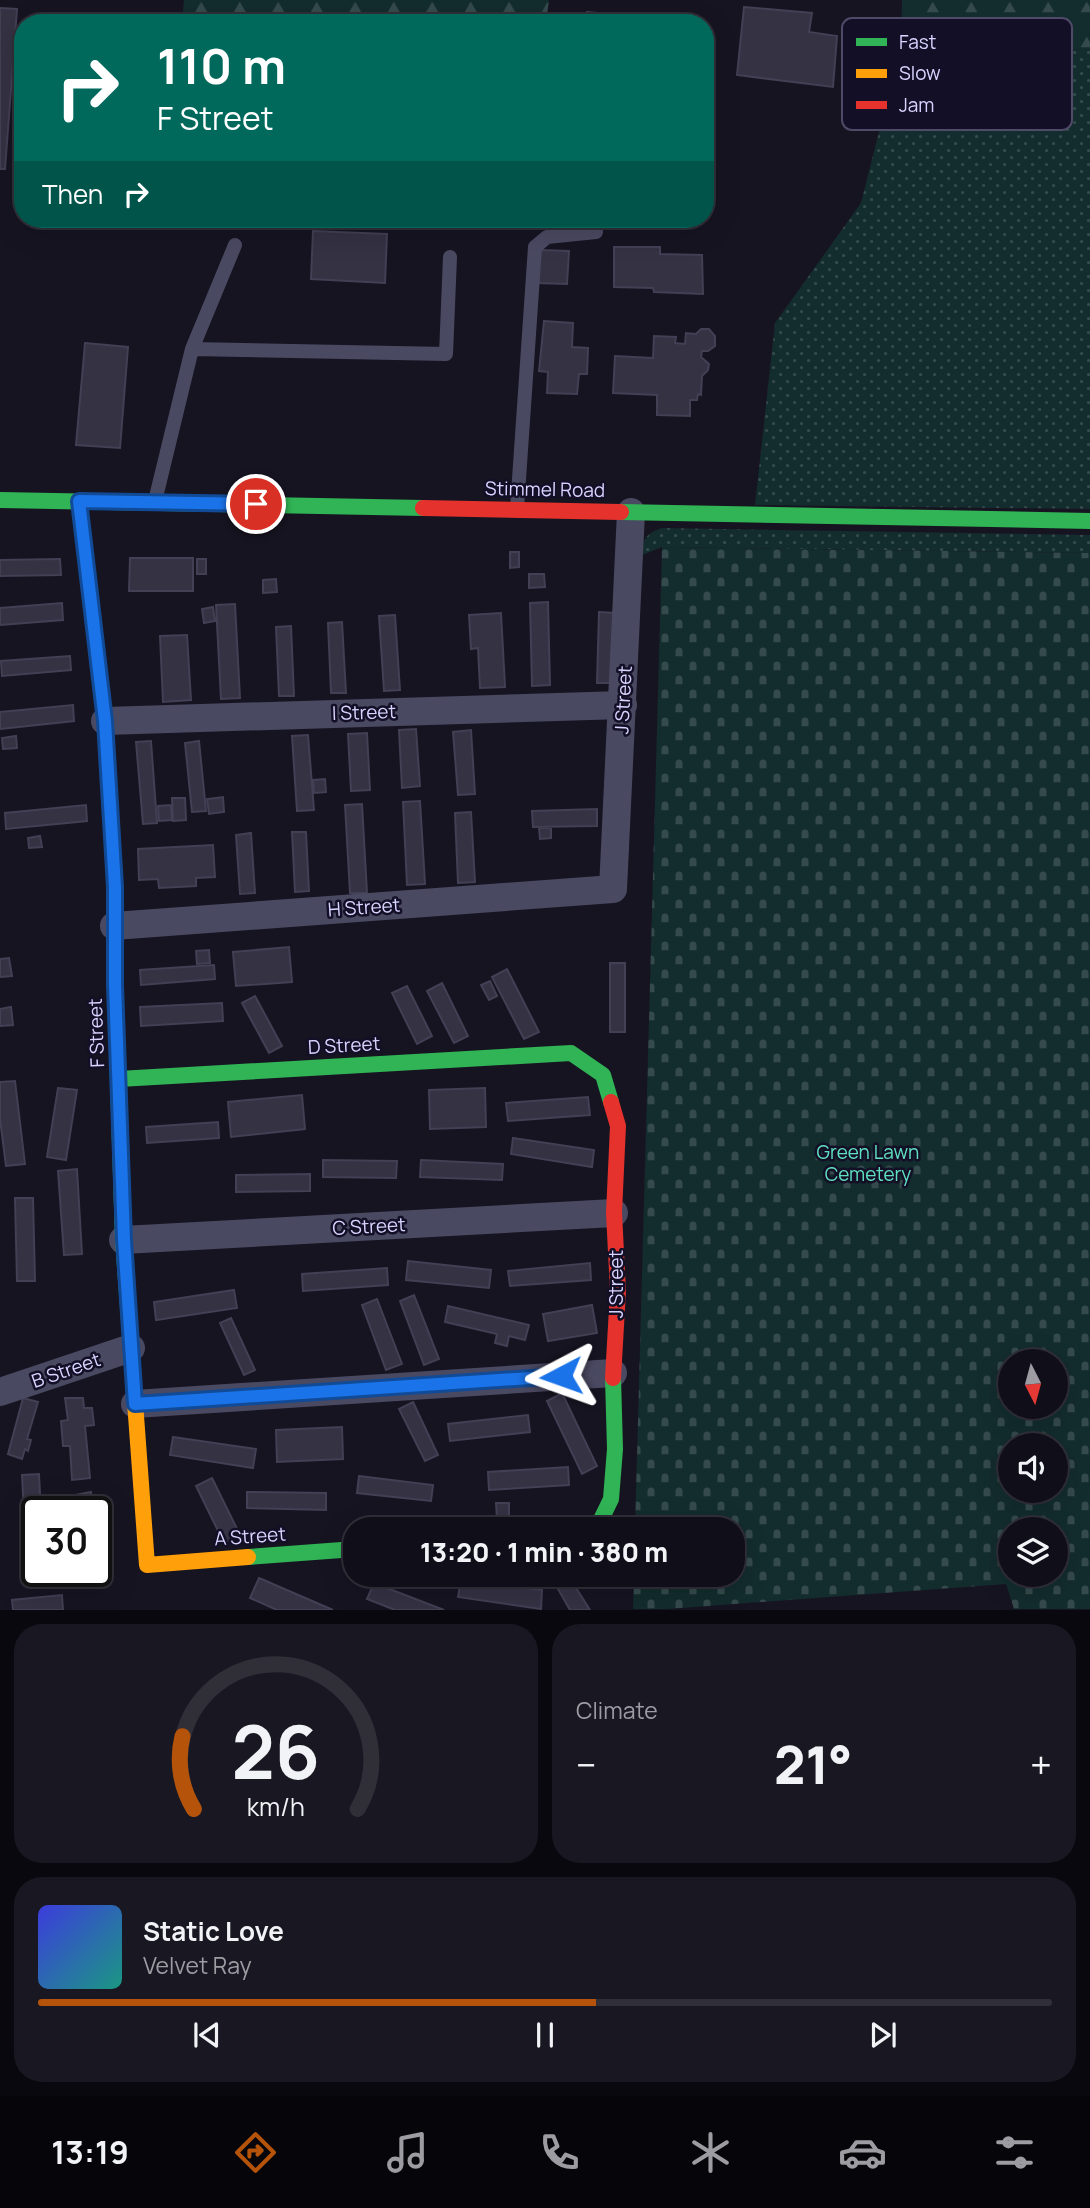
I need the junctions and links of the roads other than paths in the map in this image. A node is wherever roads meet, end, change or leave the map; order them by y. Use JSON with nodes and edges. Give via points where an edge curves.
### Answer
{"nodes":[{"id":1,"x":596,"y":232,"type":"dead end"},
{"id":2,"x":235,"y":245,"type":"dead end"},
{"id":3,"x":450,"y":257,"type":"dead end"},
{"id":4,"x":192,"y":349,"type":"junction"},
{"id":5,"x":0,"y":500,"type":"edge"},
{"id":6,"x":79,"y":501,"type":"junction"},
{"id":7,"x":155,"y":502,"type":"junction"},
{"id":8,"x":517,"y":510,"type":"junction"},
{"id":9,"x":631,"y":512,"type":"junction"},
{"id":10,"x":1090,"y":521,"type":"edge"},
{"id":11,"x":623,"y":705,"type":"junction"},
{"id":12,"x":105,"y":721,"type":"junction"},
{"id":13,"x":613,"y":889,"type":"joint"},
{"id":14,"x":114,"y":926,"type":"junction"},
{"id":15,"x":571,"y":1053,"type":"joint"},
{"id":16,"x":119,"y":1079,"type":"junction"},
{"id":17,"x":614,"y":1213,"type":"junction"},
{"id":18,"x":124,"y":1240,"type":"junction"},
{"id":19,"x":131,"y":1348,"type":"junction"},
{"id":20,"x":613,"y":1373,"type":"junction"},
{"id":21,"x":0,"y":1392,"type":"edge"},
{"id":22,"x":135,"y":1404,"type":"junction"},
{"id":23,"x":602,"y":1517,"type":"edge"},
{"id":24,"x":343,"y":1550,"type":"edge"},
{"id":25,"x":147,"y":1565,"type":"joint"}],
"edges":[{"from":1,"to":8,"type":"lane","via":[[547,237],[535,247]]},
{"from":2,"to":4,"type":"lane"},
{"from":3,"to":4,"type":"lane","via":[[446,354]]},
{"from":4,"to":7,"type":"lane"},
{"from":5,"to":6,"type":"street","name":"Stimmel Road"},
{"from":6,"to":7,"type":"street","name":"Stimmel Road"},
{"from":6,"to":12,"type":"street","name":"F Street"},
{"from":7,"to":8,"type":"street","name":"Stimmel Road"},
{"from":8,"to":9,"type":"street","name":"Stimmel Road"},
{"from":9,"to":10,"type":"street","name":"Stimmel Road"},
{"from":9,"to":11,"type":"street","name":"J Street"},
{"from":11,"to":12,"type":"street","name":"I Street"},
{"from":11,"to":13,"type":"street","name":"J Street"},
{"from":12,"to":14,"type":"street","name":"F Street"},
{"from":13,"to":14,"type":"street","name":"H Street"},
{"from":14,"to":16,"type":"street","name":"F Street"},
{"from":15,"to":16,"type":"street","name":"D Street"},
{"from":15,"to":17,"type":"street","name":"J Street","via":[[603,1075],[618,1126]]},
{"from":16,"to":18,"type":"street","name":"F Street"},
{"from":17,"to":18,"type":"street","name":"C Street"},
{"from":17,"to":20,"type":"street","name":"J Street","via":[[618,1291]]},
{"from":18,"to":19,"type":"street","name":"F Street"},
{"from":19,"to":21,"type":"street","name":"B Street"},
{"from":19,"to":22,"type":"street","name":"F Street"},
{"from":20,"to":22,"type":"street"},
{"from":20,"to":23,"type":"street","name":"J Street","via":[[615,1448],[611,1499]]},
{"from":22,"to":25,"type":"street","name":"F Street"},
{"from":24,"to":25,"type":"street","name":"A Street"}]}
